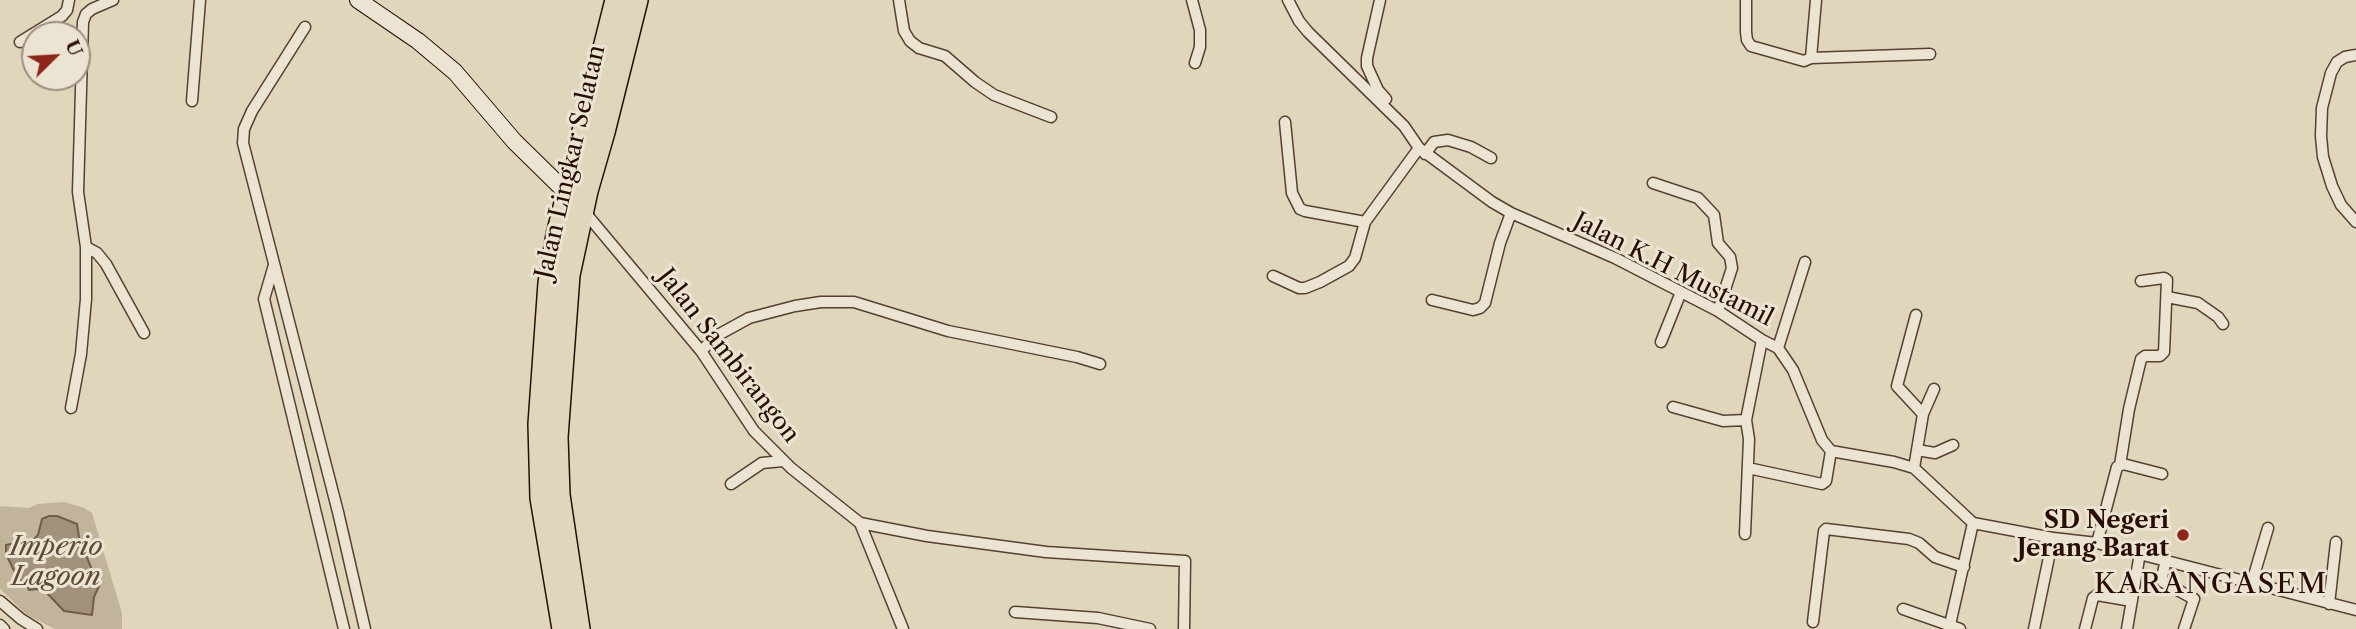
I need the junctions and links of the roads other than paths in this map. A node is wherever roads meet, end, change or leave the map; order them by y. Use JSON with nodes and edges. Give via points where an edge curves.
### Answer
{"nodes":[{"id":1,"x":69,"y":0,"type":"edge"},
{"id":2,"x":113,"y":0,"type":"edge"},
{"id":3,"x":200,"y":0,"type":"edge"},
{"id":4,"x":358,"y":0,"type":"edge"},
{"id":5,"x":616,"y":0,"type":"edge"},
{"id":6,"x":637,"y":0,"type":"edge"},
{"id":7,"x":898,"y":0,"type":"edge"},
{"id":8,"x":1192,"y":0,"type":"edge"},
{"id":9,"x":1288,"y":0,"type":"edge"},
{"id":10,"x":1380,"y":0,"type":"edge"},
{"id":11,"x":1746,"y":0,"type":"edge"},
{"id":12,"x":1816,"y":0,"type":"edge"},
{"id":13,"x":305,"y":27,"type":"dead end"},
{"id":14,"x":20,"y":42,"type":"dead end"},
{"id":15,"x":1930,"y":54,"type":"dead end"},
{"id":16,"x":2356,"y":55,"type":"edge"},
{"id":17,"x":1811,"y":58,"type":"junction"},
{"id":18,"x":1195,"y":64,"type":"dead end"},
{"id":19,"x":605,"y":85,"type":"junction"},
{"id":20,"x":192,"y":101,"type":"dead end"},
{"id":21,"x":1051,"y":117,"type":"dead end"},
{"id":22,"x":1285,"y":122,"type":"dead end"},
{"id":23,"x":1410,"y":134,"type":"junction"},
{"id":24,"x":1422,"y":151,"type":"junction"},
{"id":25,"x":1491,"y":158,"type":"dead end"},
{"id":26,"x":1653,"y":183,"type":"dead end"},
{"id":27,"x":568,"y":194,"type":"junction"},
{"id":28,"x":583,"y":210,"type":"junction"},
{"id":29,"x":1511,"y":213,"type":"junction"},
{"id":30,"x":1365,"y":222,"type":"junction"},
{"id":31,"x":2356,"y":222,"type":"edge"},
{"id":32,"x":86,"y":247,"type":"junction"},
{"id":33,"x":1805,"y":262,"type":"dead end"},
{"id":34,"x":274,"y":265,"type":"junction"},
{"id":35,"x":1273,"y":276,"type":"dead end"},
{"id":36,"x":2141,"y":281,"type":"dead end"},
{"id":37,"x":1681,"y":292,"type":"junction"},
{"id":38,"x":2167,"y":297,"type":"junction"},
{"id":39,"x":1432,"y":300,"type":"dead end"},
{"id":40,"x":1718,"y":312,"type":"junction"},
{"id":41,"x":1916,"y":315,"type":"dead end"},
{"id":42,"x":2223,"y":324,"type":"dead end"},
{"id":43,"x":144,"y":333,"type":"dead end"},
{"id":44,"x":1762,"y":340,"type":"junction"},
{"id":45,"x":1661,"y":342,"type":"dead end"},
{"id":46,"x":1778,"y":348,"type":"junction"},
{"id":47,"x":701,"y":351,"type":"junction"},
{"id":48,"x":1100,"y":364,"type":"dead end"},
{"id":49,"x":1934,"y":389,"type":"dead end"},
{"id":50,"x":1673,"y":407,"type":"dead end"},
{"id":51,"x":71,"y":408,"type":"dead end"},
{"id":52,"x":1923,"y":414,"type":"junction"},
{"id":53,"x":1746,"y":420,"type":"junction"},
{"id":54,"x":1953,"y":445,"type":"dead end"},
{"id":55,"x":1917,"y":450,"type":"junction"},
{"id":56,"x":1831,"y":451,"type":"junction"},
{"id":57,"x":783,"y":461,"type":"junction"},
{"id":58,"x":2120,"y":465,"type":"junction"},
{"id":59,"x":1748,"y":468,"type":"junction"},
{"id":60,"x":1914,"y":468,"type":"junction"},
{"id":61,"x":2162,"y":474,"type":"dead end"},
{"id":62,"x":731,"y":484,"type":"dead end"},
{"id":63,"x":860,"y":523,"type":"junction"},
{"id":64,"x":1973,"y":523,"type":"junction"},
{"id":65,"x":2268,"y":528,"type":"dead end"},
{"id":66,"x":1745,"y":534,"type":"dead end"},
{"id":67,"x":555,"y":537,"type":"junction"},
{"id":68,"x":2053,"y":538,"type":"junction"},
{"id":69,"x":2336,"y":541,"type":"dead end"},
{"id":70,"x":2097,"y":543,"type":"junction"},
{"id":71,"x":2140,"y":553,"type":"junction"},
{"id":72,"x":2166,"y":560,"type":"junction"},
{"id":73,"x":1964,"y":567,"type":"junction"},
{"id":74,"x":2252,"y":582,"type":"junction"},
{"id":75,"x":0,"y":601,"type":"edge"},
{"id":76,"x":2132,"y":601,"type":"junction"},
{"id":77,"x":2329,"y":604,"type":"junction"},
{"id":78,"x":1903,"y":609,"type":"dead end"},
{"id":79,"x":2356,"y":610,"type":"edge"},
{"id":80,"x":1015,"y":612,"type":"dead end"},
{"id":81,"x":1813,"y":622,"type":"dead end"},
{"id":82,"x":0,"y":625,"type":"edge"},
{"id":83,"x":1953,"y":628,"type":"edge"},
{"id":84,"x":4,"y":629,"type":"edge"},
{"id":85,"x":37,"y":629,"type":"edge"},
{"id":86,"x":344,"y":629,"type":"edge"},
{"id":87,"x":365,"y":629,"type":"edge"},
{"id":88,"x":564,"y":629,"type":"edge"},
{"id":89,"x":579,"y":629,"type":"edge"},
{"id":90,"x":902,"y":629,"type":"edge"},
{"id":91,"x":1150,"y":629,"type":"edge"},
{"id":92,"x":1184,"y":629,"type":"edge"},
{"id":93,"x":2034,"y":629,"type":"edge"},
{"id":94,"x":2085,"y":629,"type":"edge"},
{"id":95,"x":2127,"y":629,"type":"edge"},
{"id":96,"x":2184,"y":629,"type":"edge"}],
"edges":[{"from":1,"to":14,"type":"street","via":[[62,16]]},
{"from":2,"to":32,"type":"street","via":[[92,9],[83,22],[78,192]]},
{"from":3,"to":20,"type":"street"},
{"from":4,"to":27,"type":"street","via":[[455,72],[514,141]]},
{"from":5,"to":19,"type":"highway","name":"Jalan Lingkar Selatan"},
{"from":6,"to":19,"type":"highway","name":"Jalan Lingkar Selatan"},
{"from":7,"to":21,"type":"street","via":[[904,31],[919,48],[945,56],[995,95]]},
{"from":8,"to":18,"type":"street","via":[[1200,30]]},
{"from":9,"to":23,"type":"street","name":"Jalan K.H Mustamil","via":[[1308,32]]},
{"from":10,"to":23,"type":"street","via":[[1367,66],[1378,90],[1411,128]]},
{"from":11,"to":17,"type":"street","via":[[1745,32],[1751,46],[1804,61]]},
{"from":12,"to":17,"type":"street"},
{"from":13,"to":34,"type":"street","via":[[252,111],[243,137]]},
{"from":15,"to":17,"type":"street"},
{"from":16,"to":31,"type":"street","via":[[2337,62],[2331,73],[2321,136],[2332,186]]},
{"from":19,"to":27,"type":"highway","name":"Jalan Lingkar Selatan"},
{"from":19,"to":28,"type":"highway","name":"Jalan Lingkar Selatan"},
{"from":22,"to":30,"type":"street","via":[[1292,193],[1300,209]]},
{"from":23,"to":24,"type":"street","name":"Jalan K.H Mustamil"},
{"from":24,"to":25,"type":"street","via":[[1434,142],[1448,140]]},
{"from":24,"to":29,"type":"street","name":"Jalan K.H Mustamil"},
{"from":24,"to":30,"type":"street"},
{"from":26,"to":40,"type":"street","via":[[1698,198],[1711,209],[1718,243],[1730,257],[1732,268]]},
{"from":27,"to":67,"type":"highway","name":"Jalan Lingkar Selatan","via":[[549,283],[539,424],[541,498]]},
{"from":28,"to":47,"type":"street","name":"Jalan Sambirangon"},
{"from":28,"to":67,"type":"highway","name":"Jalan Lingkar Selatan","via":[[569,275]]},
{"from":29,"to":37,"type":"street","name":"Jalan K.H Mustamil"},
{"from":29,"to":39,"type":"street","via":[[1485,303],[1473,310]]},
{"from":30,"to":35,"type":"street","via":[[1349,266],[1305,288]]},
{"from":32,"to":43,"type":"street","via":[[106,264]]},
{"from":32,"to":51,"type":"street","via":[[81,354]]},
{"from":33,"to":46,"type":"street"},
{"from":34,"to":86,"type":"street","via":[[264,299]]},
{"from":34,"to":87,"type":"street"},
{"from":36,"to":38,"type":"street","via":[[2164,278]]},
{"from":37,"to":40,"type":"street","name":"Jalan K.H Mustamil"},
{"from":37,"to":45,"type":"street"},
{"from":38,"to":42,"type":"street","via":[[2198,303]]},
{"from":38,"to":58,"type":"street","via":[[2164,352],[2141,359]]},
{"from":40,"to":44,"type":"street","name":"Jalan K.H Mustamil"},
{"from":41,"to":52,"type":"street","via":[[1897,386]]},
{"from":44,"to":46,"type":"street","name":"Jalan K.H Mustamil"},
{"from":44,"to":53,"type":"street"},
{"from":46,"to":56,"type":"street","name":"Jalan K.H Mustamil"},
{"from":47,"to":48,"type":"street","via":[[748,318],[821,302],[854,302],[948,331]]},
{"from":47,"to":57,"type":"street","name":"Jalan Sambirangon","via":[[754,431]]},
{"from":49,"to":52,"type":"street"},
{"from":50,"to":53,"type":"street","via":[[1723,421]]},
{"from":52,"to":55,"type":"street"},
{"from":53,"to":59,"type":"street"},
{"from":54,"to":55,"type":"street","via":[[1935,453]]},
{"from":55,"to":60,"type":"street"},
{"from":56,"to":59,"type":"street","via":[[1822,484]]},
{"from":56,"to":60,"type":"street"},
{"from":57,"to":62,"type":"street","via":[[755,466]]},
{"from":57,"to":63,"type":"street","name":"Jalan Sambirangon"},
{"from":58,"to":61,"type":"street"},
{"from":58,"to":70,"type":"street"},
{"from":59,"to":66,"type":"street"},
{"from":60,"to":64,"type":"street"},
{"from":63,"to":90,"type":"street","name":"Jalan Sambirangon"},
{"from":63,"to":92,"type":"street","via":[[1046,552],[1185,561]]},
{"from":64,"to":68,"type":"street"},
{"from":64,"to":73,"type":"street"},
{"from":65,"to":74,"type":"street"},
{"from":67,"to":88,"type":"highway","name":"Jalan Lingkar Selatan"},
{"from":67,"to":89,"type":"highway","name":"Jalan Lingkar Selatan"},
{"from":68,"to":70,"type":"street"},
{"from":68,"to":93,"type":"street"},
{"from":69,"to":77,"type":"street"},
{"from":70,"to":71,"type":"street"},
{"from":71,"to":72,"type":"street"},
{"from":71,"to":76,"type":"street"},
{"from":72,"to":74,"type":"street"},
{"from":72,"to":96,"type":"street","via":[[2163,582],[2194,598]]},
{"from":73,"to":81,"type":"street","via":[[1935,557],[1920,543],[1826,529]]},
{"from":73,"to":83,"type":"street"},
{"from":74,"to":77,"type":"street"},
{"from":75,"to":85,"type":"street"},
{"from":76,"to":94,"type":"street","via":[[2096,594]]},
{"from":76,"to":95,"type":"street"},
{"from":77,"to":79,"type":"street"},
{"from":78,"to":83,"type":"street"},
{"from":80,"to":91,"type":"street","via":[[1098,618]]},
{"from":82,"to":84,"type":"street"}]}
